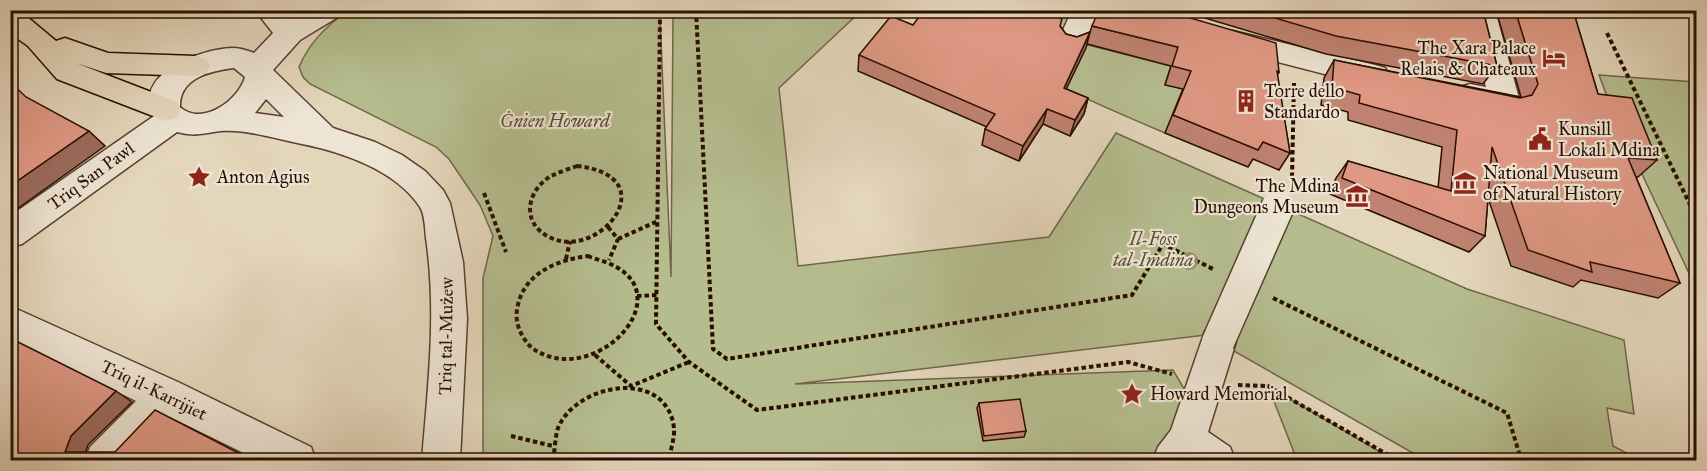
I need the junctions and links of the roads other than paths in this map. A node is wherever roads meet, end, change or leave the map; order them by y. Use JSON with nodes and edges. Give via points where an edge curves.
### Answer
{"nodes":[{"id":1,"x":268,"y":10,"type":"edge"},
{"id":2,"x":328,"y":10,"type":"edge"},
{"id":3,"x":1086,"y":10,"type":"edge"},
{"id":4,"x":1481,"y":10,"type":"edge"},
{"id":5,"x":10,"y":18,"type":"edge"},
{"id":6,"x":1206,"y":32,"type":"edge"},
{"id":7,"x":290,"y":33,"type":"junction"},
{"id":8,"x":38,"y":39,"type":"junction"},
{"id":9,"x":1072,"y":40,"type":"edge"},
{"id":10,"x":196,"y":66,"type":"junction"},
{"id":11,"x":250,"y":67,"type":"junction"},
{"id":12,"x":1404,"y":81,"type":"edge"},
{"id":13,"x":1449,"y":91,"type":"edge"},
{"id":14,"x":170,"y":115,"type":"junction"},
{"id":15,"x":221,"y":120,"type":"junction"},
{"id":16,"x":321,"y":135,"type":"junction"},
{"id":17,"x":1278,"y":206,"type":"dead end"},
{"id":18,"x":10,"y":234,"type":"edge"},
{"id":19,"x":10,"y":321,"type":"edge"},
{"id":20,"x":167,"y":395,"type":"junction"},
{"id":21,"x":1192,"y":453,"type":"edge"},
{"id":22,"x":104,"y":460,"type":"edge"},
{"id":23,"x":297,"y":460,"type":"edge"},
{"id":24,"x":441,"y":460,"type":"edge"}],
"edges":[{"from":1,"to":7,"type":"street"},
{"from":2,"to":7,"type":"street"},
{"from":3,"to":9,"type":"street"},
{"from":4,"to":13,"type":"street","via":[[1505,102]]},
{"from":5,"to":8,"type":"main road"},
{"from":6,"to":12,"type":"street","via":[[1294,58]]},
{"from":7,"to":11,"type":"street"},
{"from":8,"to":10,"type":"main road","via":[[106,63]]},
{"from":8,"to":14,"type":"main road","via":[[67,72]]},
{"from":10,"to":11,"type":"street","via":[[214,60]]},
{"from":10,"to":14,"type":"street","via":[[167,92]]},
{"from":11,"to":15,"type":"street","via":[[255,95]]},
{"from":11,"to":16,"type":"street","name":"Triq tal-Mużew"},
{"from":14,"to":15,"type":"street","via":[[194,125]]},
{"from":14,"to":18,"type":"street","name":"Triq San Pawl","via":[[96,174]]},
{"from":15,"to":16,"type":"street","name":"Triq tal-Mużew"},
{"from":16,"to":24,"type":"street","name":"Triq tal-Mużew","via":[[400,168],[432,200],[438,214],[447,261],[450,323]]},
{"from":17,"to":21,"type":"street","bridge":true,"via":[[1218,342],[1204,384]]},
{"from":19,"to":20,"type":"street","name":"Triq il-Karrijiet"},
{"from":20,"to":22,"type":"street"},
{"from":20,"to":23,"type":"street","name":"Triq il-Karrijiet"}]}
